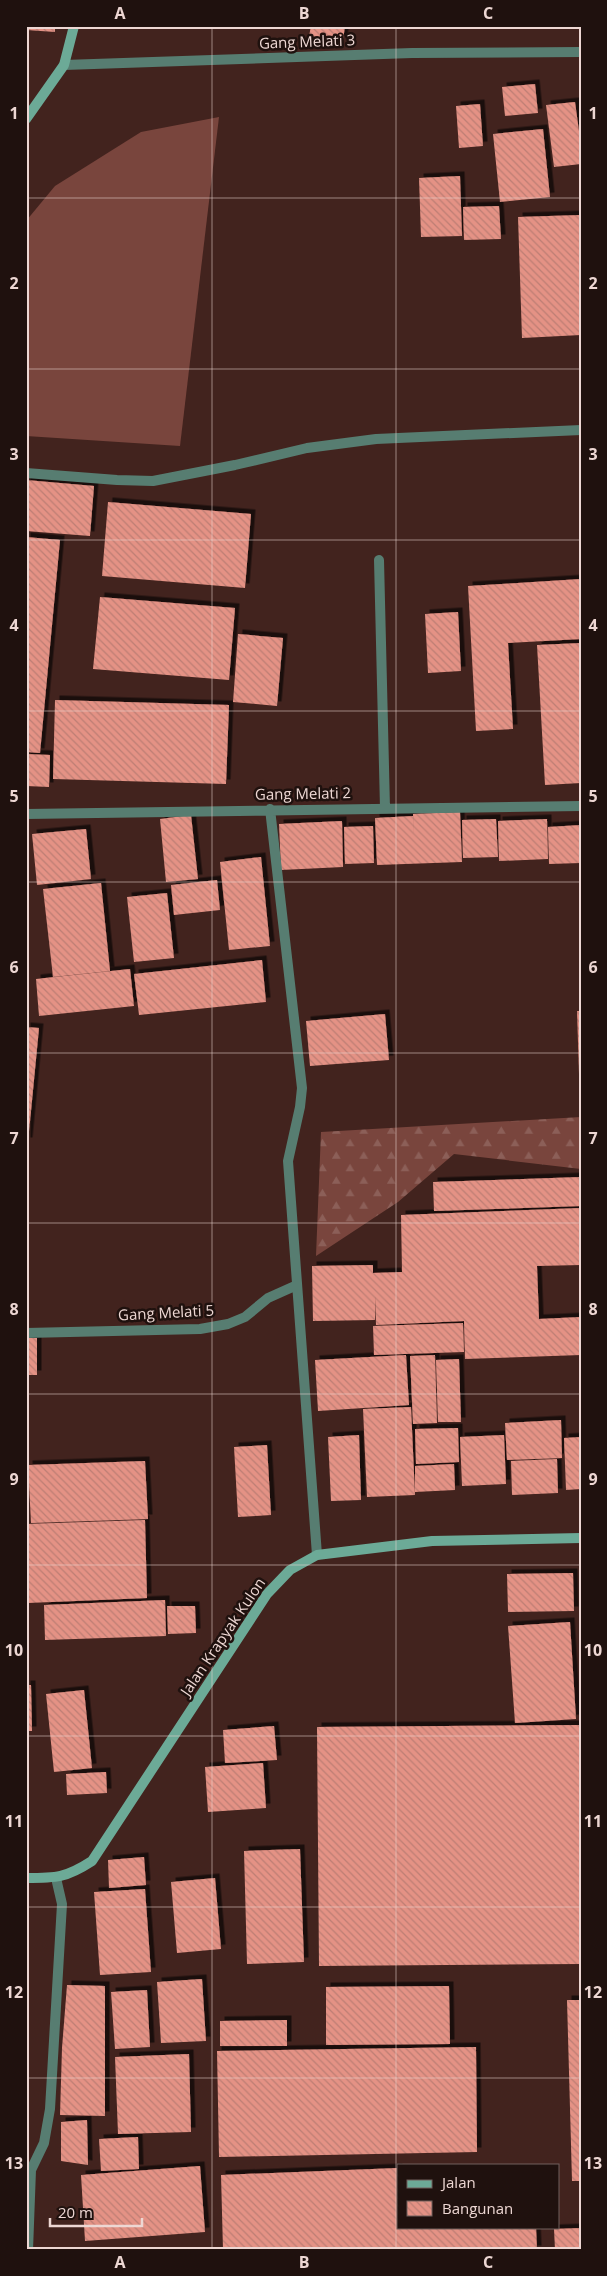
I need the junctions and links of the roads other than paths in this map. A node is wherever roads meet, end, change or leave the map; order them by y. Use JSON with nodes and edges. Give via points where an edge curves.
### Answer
{"nodes":[{"id":1,"x":74,"y":26,"type":"edge"},
{"id":2,"x":581,"y":52,"type":"edge"},
{"id":3,"x":64,"y":65,"type":"junction"},
{"id":4,"x":28,"y":115,"type":"edge"},
{"id":5,"x":581,"y":430,"type":"edge"},
{"id":6,"x":26,"y":473,"type":"edge"},
{"id":7,"x":380,"y":560,"type":"dead end"},
{"id":8,"x":581,"y":806,"type":"edge"},
{"id":9,"x":386,"y":808,"type":"junction"},
{"id":10,"x":270,"y":809,"type":"junction"},
{"id":11,"x":26,"y":814,"type":"edge"},
{"id":12,"x":297,"y":1286,"type":"junction"},
{"id":13,"x":26,"y":1333,"type":"edge"},
{"id":14,"x":581,"y":1538,"type":"edge"},
{"id":15,"x":317,"y":1555,"type":"junction"},
{"id":16,"x":26,"y":1878,"type":"edge"},
{"id":17,"x":56,"y":1878,"type":"junction"},
{"id":18,"x":29,"y":2170,"type":"edge"},
{"id":19,"x":28,"y":2250,"type":"edge"}],
"edges":[{"from":1,"to":3,"type":"street"},
{"from":2,"to":3,"type":"street","name":"Gang Melati 3","via":[[412,53]]},
{"from":3,"to":4,"type":"street"},
{"from":5,"to":6,"type":"street","via":[[376,439],[307,448],[235,466],[153,481]]},
{"from":7,"to":9,"type":"street"},
{"from":8,"to":9,"type":"street","name":"Gang Melati 2"},
{"from":9,"to":10,"type":"street","name":"Gang Melati 2"},
{"from":10,"to":11,"type":"street","name":"Gang Melati 2"},
{"from":10,"to":12,"type":"street","via":[[302,1088],[288,1161]]},
{"from":12,"to":13,"type":"street","name":"Gang Melati 5","via":[[268,1298],[245,1317],[200,1329]]},
{"from":12,"to":15,"type":"street"},
{"from":14,"to":15,"type":"street","name":"Jalan Krapyak Kulon","via":[[432,1541]]},
{"from":15,"to":17,"type":"street","name":"Jalan Krapyak Kulon","via":[[290,1570],[267,1594],[92,1861],[75,1872]]},
{"from":16,"to":17,"type":"street","name":"Jalan Krapyak Kulon"},
{"from":17,"to":18,"type":"street","via":[[62,1904],[50,2109],[44,2143]]},
{"from":18,"to":19,"type":"street"}]}
